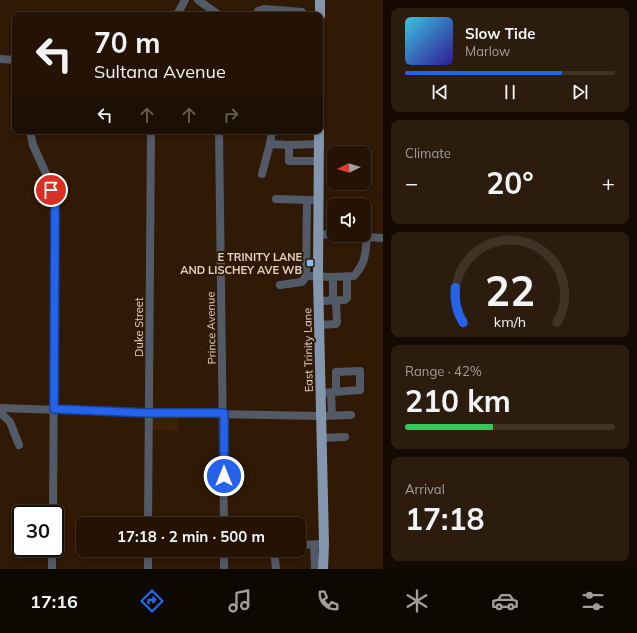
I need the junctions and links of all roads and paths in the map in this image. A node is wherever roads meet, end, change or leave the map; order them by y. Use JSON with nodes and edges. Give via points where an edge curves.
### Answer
{"nodes":[{"id":1,"x":185,"y":0,"type":"edge"},
{"id":2,"x":198,"y":0,"type":"edge"},
{"id":3,"x":320,"y":0,"type":"edge"},
{"id":4,"x":179,"y":12,"type":"edge"},
{"id":5,"x":215,"y":12,"type":"edge"},
{"id":6,"x":258,"y":12,"type":"edge"},
{"id":7,"x":302,"y":12,"type":"edge"},
{"id":8,"x":320,"y":12,"type":"edge"},
{"id":9,"x":0,"y":59,"type":"edge"},
{"id":10,"x":12,"y":60,"type":"edge"},
{"id":11,"x":31,"y":134,"type":"edge"},
{"id":12,"x":151,"y":134,"type":"edge"},
{"id":13,"x":219,"y":134,"type":"edge"},
{"id":14,"x":272,"y":134,"type":"edge"},
{"id":15,"x":319,"y":134,"type":"edge"},
{"id":16,"x":270,"y":144,"type":"junction"},
{"id":17,"x":318,"y":144,"type":"junction"},
{"id":18,"x":288,"y":145,"type":"junction"},
{"id":19,"x":318,"y":161,"type":"junction"},
{"id":20,"x":262,"y":174,"type":"dead end"},
{"id":21,"x":276,"y":199,"type":"dead end"},
{"id":22,"x":307,"y":200,"type":"junction"},
{"id":23,"x":318,"y":201,"type":"junction"},
{"id":24,"x":318,"y":234,"type":"junction"},
{"id":25,"x":327,"y":235,"type":"edge"},
{"id":26,"x":371,"y":237,"type":"edge"},
{"id":27,"x":383,"y":238,"type":"edge"},
{"id":28,"x":366,"y":242,"type":"edge"},
{"id":29,"x":306,"y":276,"type":"junction"},
{"id":30,"x":318,"y":277,"type":"junction"},
{"id":31,"x":333,"y":277,"type":"junction"},
{"id":32,"x":347,"y":277,"type":"junction"},
{"id":33,"x":280,"y":285,"type":"dead end"},
{"id":34,"x":333,"y":300,"type":"junction"},
{"id":35,"x":319,"y":301,"type":"junction"},
{"id":36,"x":319,"y":325,"type":"junction"},
{"id":37,"x":329,"y":392,"type":"junction"},
{"id":38,"x":1,"y":408,"type":"edge"},
{"id":39,"x":54,"y":409,"type":"junction"},
{"id":40,"x":149,"y":413,"type":"junction"},
{"id":41,"x":224,"y":413,"type":"junction"},
{"id":42,"x":332,"y":415,"type":"junction"},
{"id":43,"x":351,"y":415,"type":"dead end"},
{"id":44,"x":321,"y":416,"type":"junction"},
{"id":45,"x":345,"y":436,"type":"dead end"},
{"id":46,"x":322,"y":438,"type":"junction"},
{"id":47,"x":19,"y":445,"type":"dead end"},
{"id":48,"x":53,"y":505,"type":"edge"},
{"id":49,"x":148,"y":517,"type":"edge"},
{"id":50,"x":224,"y":517,"type":"edge"},
{"id":51,"x":319,"y":544,"type":"junction"},
{"id":52,"x":306,"y":545,"type":"edge"},
{"id":53,"x":52,"y":557,"type":"edge"},
{"id":54,"x":148,"y":557,"type":"edge"},
{"id":55,"x":224,"y":557,"type":"edge"},
{"id":56,"x":275,"y":557,"type":"edge"},
{"id":57,"x":52,"y":569,"type":"edge"},
{"id":58,"x":148,"y":569,"type":"edge"},
{"id":59,"x":224,"y":569,"type":"edge"},
{"id":60,"x":276,"y":569,"type":"edge"},
{"id":61,"x":315,"y":569,"type":"edge"},
{"id":62,"x":323,"y":569,"type":"edge"}],
"edges":[{"from":1,"to":4,"type":"street"},
{"from":2,"to":5,"type":"street"},
{"from":3,"to":8,"type":"main road"},
{"from":6,"to":7,"type":"street","via":[[264,9]]},
{"from":9,"to":10,"type":"street"},
{"from":11,"to":39,"type":"street","via":[[55,204]]},
{"from":12,"to":40,"type":"street","name":"Duke Street"},
{"from":13,"to":41,"type":"street","name":"Prince Avenue"},
{"from":14,"to":16,"type":"street"},
{"from":15,"to":17,"type":"main road","name":"East Trinity Lane"},
{"from":16,"to":18,"type":"street"},
{"from":16,"to":20,"type":"street"},
{"from":17,"to":18,"type":"street"},
{"from":17,"to":19,"type":"main road","name":"East Trinity Lane"},
{"from":18,"to":19,"type":"street","via":[[289,161]]},
{"from":19,"to":23,"type":"main road","name":"East Trinity Lane"},
{"from":21,"to":22,"type":"street"},
{"from":22,"to":23,"type":"street"},
{"from":22,"to":29,"type":"street"},
{"from":23,"to":24,"type":"main road","name":"East Trinity Lane"},
{"from":24,"to":25,"type":"street"},
{"from":24,"to":30,"type":"main road","name":"East Trinity Lane"},
{"from":26,"to":27,"type":"street"},
{"from":28,"to":32,"type":"street","via":[[362,267],[354,276]]},
{"from":29,"to":30,"type":"street"},
{"from":29,"to":33,"type":"street","via":[[302,282]]},
{"from":30,"to":31,"type":"street"},
{"from":30,"to":35,"type":"main road","name":"East Trinity Lane"},
{"from":31,"to":32,"type":"street"},
{"from":31,"to":34,"type":"street"},
{"from":32,"to":34,"type":"street","via":[[347,298]]},
{"from":34,"to":35,"type":"street"},
{"from":34,"to":36,"type":"street","via":[[336,303],[336,324]]},
{"from":35,"to":36,"type":"main road","name":"East Trinity Lane"},
{"from":36,"to":37,"type":"main road","name":"East Trinity Lane"},
{"from":37,"to":42,"type":"street"},
{"from":37,"to":44,"type":"main road","name":"East Trinity Lane"},
{"from":38,"to":39,"type":"street"},
{"from":38,"to":47,"type":"street"},
{"from":39,"to":40,"type":"street"},
{"from":39,"to":48,"type":"street"},
{"from":40,"to":41,"type":"street"},
{"from":40,"to":49,"type":"street","name":"Duke Street"},
{"from":41,"to":44,"type":"street"},
{"from":41,"to":50,"type":"street","name":"Prince Avenue"},
{"from":42,"to":43,"type":"street"},
{"from":42,"to":44,"type":"street"},
{"from":44,"to":46,"type":"main road","name":"East Trinity Lane"},
{"from":45,"to":46,"type":"street"},
{"from":46,"to":51,"type":"main road","name":"East Trinity Lane"},
{"from":51,"to":52,"type":"street"},
{"from":51,"to":61,"type":"street"},
{"from":51,"to":62,"type":"main road","name":"East Trinity Lane"},
{"from":53,"to":57,"type":"street"},
{"from":54,"to":58,"type":"street"},
{"from":55,"to":59,"type":"street"},
{"from":56,"to":60,"type":"street"}]}
